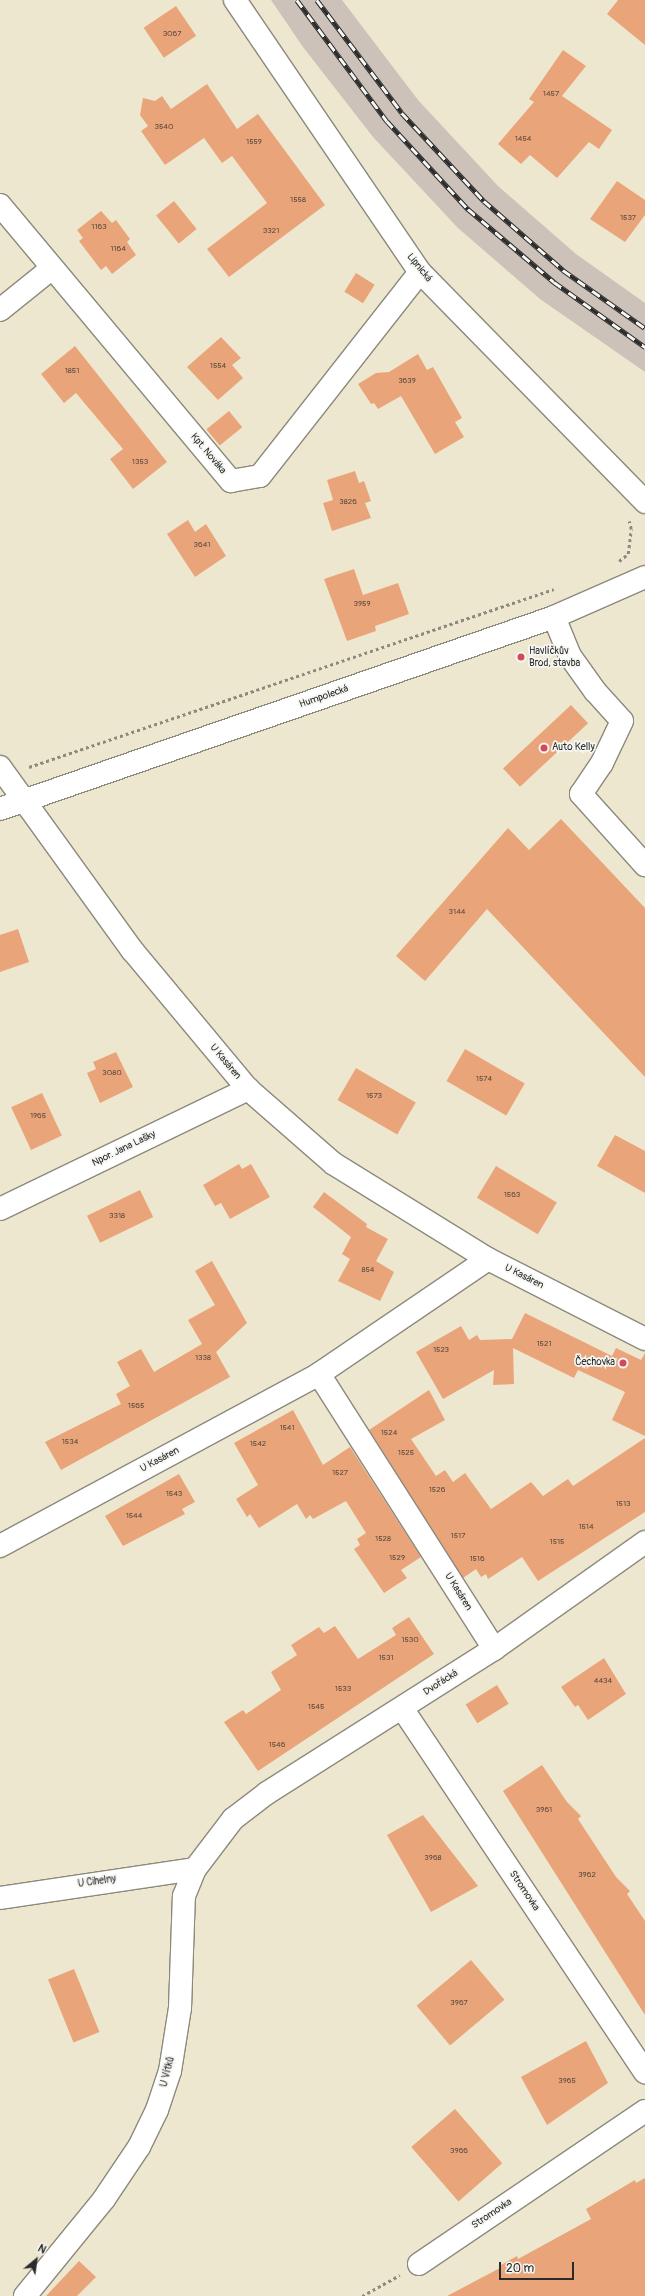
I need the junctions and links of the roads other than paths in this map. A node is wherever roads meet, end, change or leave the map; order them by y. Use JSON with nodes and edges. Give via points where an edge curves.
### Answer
{"nodes":[{"id":1,"x":235,"y":0,"type":"edge"},
{"id":2,"x":0,"y":205,"type":"edge"},
{"id":3,"x":51,"y":270,"type":"junction"},
{"id":4,"x":420,"y":272,"type":"junction"},
{"id":5,"x":0,"y":310,"type":"edge"},
{"id":6,"x":640,"y":496,"type":"edge"},
{"id":7,"x":645,"y":577,"type":"edge"},
{"id":8,"x":554,"y":617,"type":"junction"},
{"id":9,"x":2,"y":771,"type":"edge"},
{"id":10,"x":24,"y":800,"type":"junction"},
{"id":11,"x":0,"y":809,"type":"edge"},
{"id":12,"x":645,"y":865,"type":"edge"},
{"id":13,"x":248,"y":1089,"type":"junction"},
{"id":14,"x":0,"y":1209,"type":"edge"},
{"id":15,"x":488,"y":1259,"type":"junction"},
{"id":16,"x":645,"y":1339,"type":"edge"},
{"id":17,"x":319,"y":1374,"type":"junction"},
{"id":18,"x":645,"y":1542,"type":"edge"},
{"id":19,"x":0,"y":1546,"type":"edge"},
{"id":20,"x":494,"y":1649,"type":"junction"},
{"id":21,"x":402,"y":1708,"type":"junction"},
{"id":22,"x":233,"y":1819,"type":"joint"},
{"id":23,"x":195,"y":1868,"type":"junction"},
{"id":24,"x":0,"y":1898,"type":"edge"},
{"id":25,"x":645,"y":2074,"type":"edge"},
{"id":26,"x":645,"y":2111,"type":"edge"},
{"id":27,"x":419,"y":2264,"type":"road end"},
{"id":28,"x":25,"y":2296,"type":"edge"}],
"edges":[{"from":1,"to":4,"type":"street","name":"Lipnická"},
{"from":2,"to":3,"type":"street","name":"Kpt. Nováka"},
{"from":3,"to":4,"type":"street","name":"Kpt. Nováka","via":[[231,481],[260,476]]},
{"from":3,"to":5,"type":"street"},
{"from":4,"to":6,"type":"street","name":"Lipnická"},
{"from":7,"to":8,"type":"street","name":"Humpolecká"},
{"from":8,"to":10,"type":"street","name":"Humpolecká"},
{"from":8,"to":12,"type":"street","via":[[570,656],[595,691],[622,721],[602,763],[581,794]]},
{"from":9,"to":10,"type":"street","name":"U Kasáren"},
{"from":10,"to":11,"type":"street","name":"Humpolecká"},
{"from":10,"to":13,"type":"street","name":"U Kasáren","via":[[132,950]]},
{"from":13,"to":14,"type":"street","name":"Npor. Jana Lašky"},
{"from":13,"to":15,"type":"street","name":"U Kasáren","via":[[334,1164]]},
{"from":15,"to":16,"type":"street","name":"U Kasáren"},
{"from":15,"to":17,"type":"street","name":"U Kasáren"},
{"from":17,"to":19,"type":"street","name":"U Kasáren"},
{"from":17,"to":20,"type":"street","name":"U Kasáren"},
{"from":18,"to":20,"type":"street","name":"Dvořácká"},
{"from":20,"to":21,"type":"street","name":"Dvořácká"},
{"from":21,"to":22,"type":"street","name":"Dvořácká","via":[[267,1793]]},
{"from":21,"to":25,"type":"street","name":"Stromovka"},
{"from":22,"to":23,"type":"street","name":"U Vítků"},
{"from":23,"to":24,"type":"street","name":"U Cihelny"},
{"from":23,"to":28,"type":"street","name":"U Vítků","via":[[184,1896],[180,2008],[170,2071],[157,2110],[139,2147],[104,2199]]},
{"from":26,"to":27,"type":"street","name":"Stromovka"}]}
